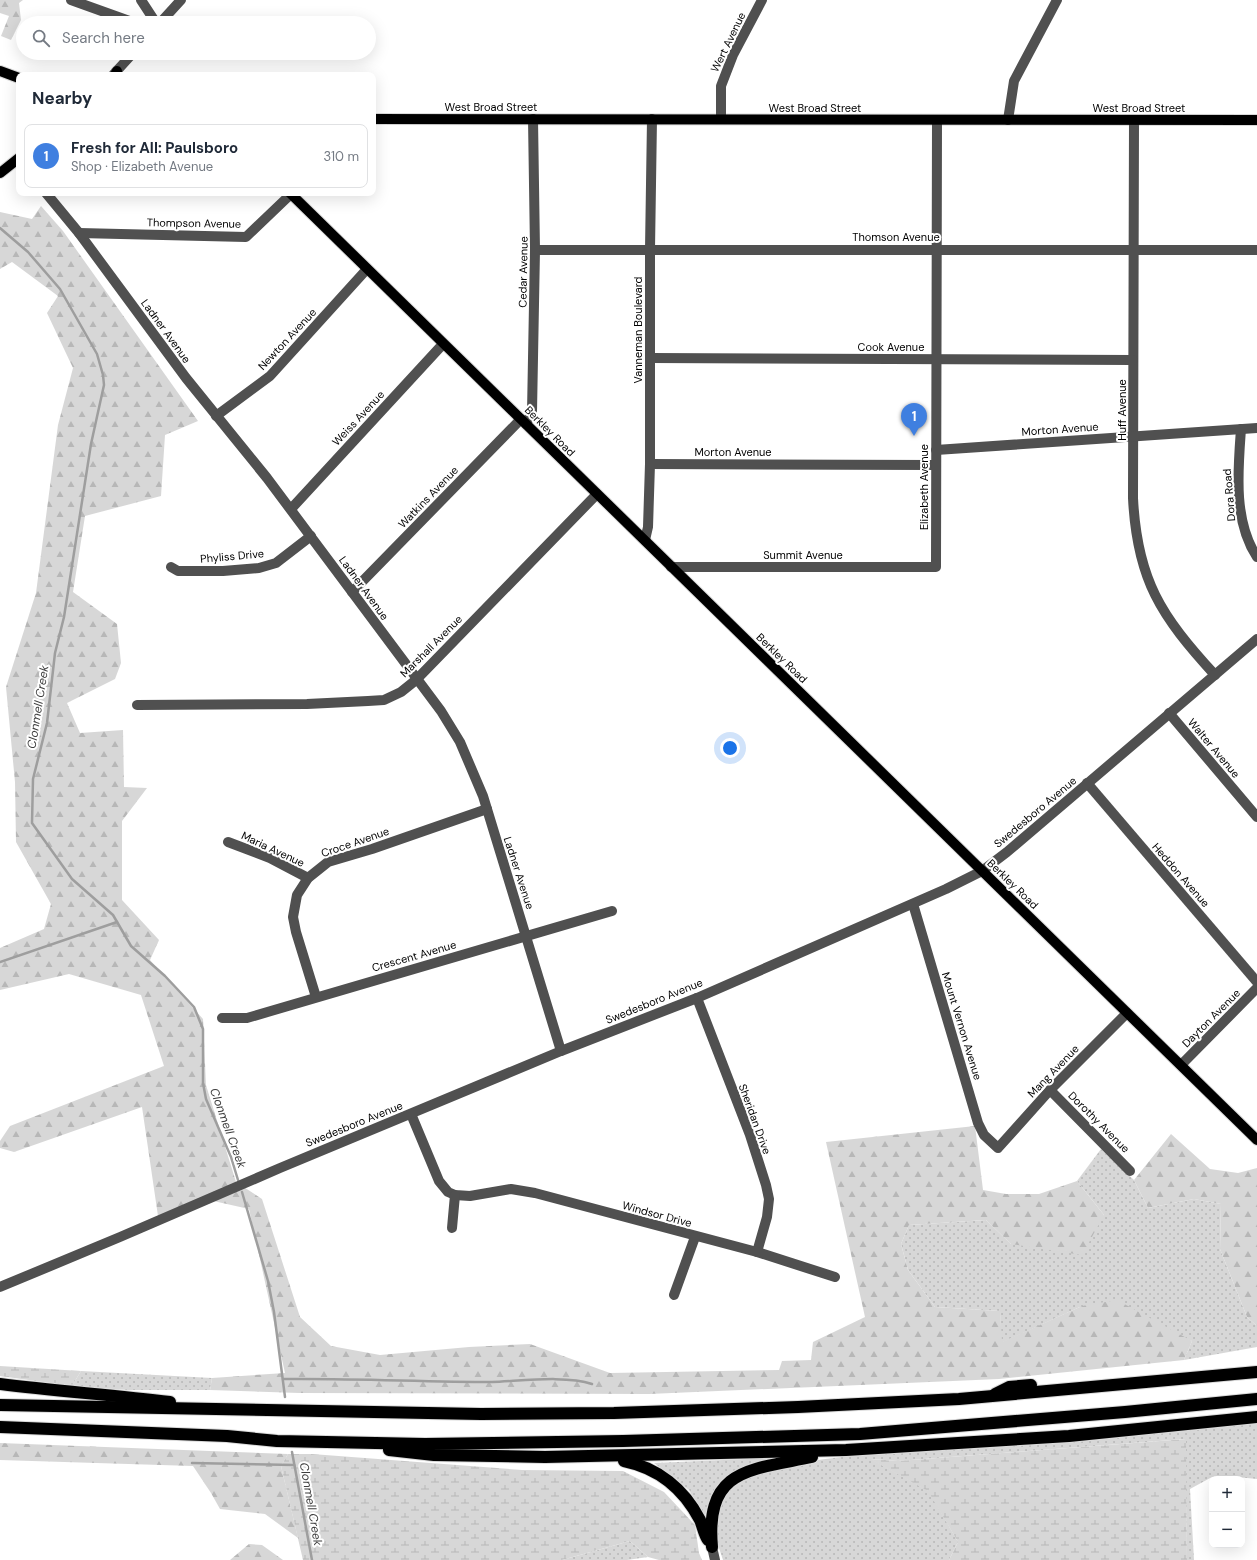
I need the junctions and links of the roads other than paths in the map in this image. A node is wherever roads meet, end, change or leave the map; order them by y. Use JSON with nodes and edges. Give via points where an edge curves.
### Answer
{"nodes":[{"id":1,"x":71,"y":0,"type":"edge"},
{"id":2,"x":141,"y":0,"type":"edge"},
{"id":3,"x":182,"y":0,"type":"edge"},
{"id":4,"x":762,"y":0,"type":"edge"},
{"id":5,"x":1057,"y":0,"type":"edge"},
{"id":6,"x":116,"y":16,"type":"edge"},
{"id":7,"x":151,"y":16,"type":"edge"},
{"id":8,"x":167,"y":16,"type":"edge"},
{"id":9,"x":127,"y":60,"type":"edge"},
{"id":10,"x":0,"y":71,"type":"edge"},
{"id":11,"x":117,"y":72,"type":"edge"},
{"id":12,"x":16,"y":77,"type":"edge"},
{"id":13,"x":376,"y":119,"type":"edge"},
{"id":14,"x":533,"y":119,"type":"junction"},
{"id":15,"x":652,"y":119,"type":"junction"},
{"id":16,"x":721,"y":119,"type":"junction"},
{"id":17,"x":937,"y":120,"type":"junction"},
{"id":18,"x":1008,"y":120,"type":"junction"},
{"id":19,"x":1134,"y":120,"type":"junction"},
{"id":20,"x":1257,"y":120,"type":"edge"},
{"id":21,"x":16,"y":160,"type":"edge"},
{"id":22,"x":2,"y":169,"type":"edge"},
{"id":23,"x":49,"y":196,"type":"edge"},
{"id":24,"x":288,"y":196,"type":"edge"},
{"id":25,"x":292,"y":196,"type":"edge"},
{"id":26,"x":79,"y":232,"type":"junction"},
{"id":27,"x":650,"y":249,"type":"junction"},
{"id":28,"x":936,"y":249,"type":"junction"},
{"id":29,"x":1133,"y":249,"type":"junction"},
{"id":30,"x":536,"y":250,"type":"junction"},
{"id":31,"x":1257,"y":250,"type":"edge"},
{"id":32,"x":367,"y":269,"type":"junction"},
{"id":33,"x":443,"y":344,"type":"junction"},
{"id":34,"x":650,"y":358,"type":"junction"},
{"id":35,"x":936,"y":359,"type":"junction"},
{"id":36,"x":1133,"y":360,"type":"junction"},
{"id":37,"x":216,"y":416,"type":"junction"},
{"id":38,"x":524,"y":422,"type":"junction"},
{"id":39,"x":1257,"y":428,"type":"edge"},
{"id":40,"x":1241,"y":429,"type":"junction"},
{"id":41,"x":1134,"y":436,"type":"junction"},
{"id":42,"x":936,"y":450,"type":"junction"},
{"id":43,"x":650,"y":464,"type":"junction"},
{"id":44,"x":936,"y":465,"type":"junction"},
{"id":45,"x":597,"y":494,"type":"junction"},
{"id":46,"x":291,"y":509,"type":"junction"},
{"id":47,"x":311,"y":536,"type":"junction"},
{"id":48,"x":644,"y":540,"type":"junction"},
{"id":49,"x":1257,"y":557,"type":"edge"},
{"id":50,"x":171,"y":567,"type":"dead end"},
{"id":51,"x":671,"y":567,"type":"junction"},
{"id":52,"x":936,"y":567,"type":"joint"},
{"id":53,"x":352,"y":592,"type":"junction"},
{"id":54,"x":1257,"y":639,"type":"edge"},
{"id":55,"x":1215,"y":675,"type":"junction"},
{"id":56,"x":416,"y":680,"type":"junction"},
{"id":57,"x":137,"y":705,"type":"dead end"},
{"id":58,"x":1169,"y":713,"type":"junction"},
{"id":59,"x":1087,"y":783,"type":"junction"},
{"id":60,"x":487,"y":809,"type":"junction"},
{"id":61,"x":1257,"y":817,"type":"edge"},
{"id":62,"x":228,"y":842,"type":"dead end"},
{"id":63,"x":982,"y":871,"type":"junction"},
{"id":64,"x":308,"y":878,"type":"junction"},
{"id":65,"x":913,"y":904,"type":"junction"},
{"id":66,"x":612,"y":911,"type":"dead end"},
{"id":67,"x":526,"y":936,"type":"junction"},
{"id":68,"x":1257,"y":982,"type":"edge"},
{"id":69,"x":1257,"y":988,"type":"edge"},
{"id":70,"x":316,"y":997,"type":"junction"},
{"id":71,"x":697,"y":998,"type":"junction"},
{"id":72,"x":1127,"y":1013,"type":"junction"},
{"id":73,"x":222,"y":1018,"type":"dead end"},
{"id":74,"x":561,"y":1051,"type":"junction"},
{"id":75,"x":1181,"y":1065,"type":"junction"},
{"id":76,"x":1050,"y":1090,"type":"junction"},
{"id":77,"x":411,"y":1114,"type":"junction"},
{"id":78,"x":1257,"y":1140,"type":"edge"},
{"id":79,"x":998,"y":1148,"type":"joint"},
{"id":80,"x":1130,"y":1170,"type":"dead end"},
{"id":81,"x":455,"y":1195,"type":"junction"},
{"id":82,"x":452,"y":1228,"type":"dead end"},
{"id":83,"x":695,"y":1237,"type":"junction"},
{"id":84,"x":756,"y":1252,"type":"junction"},
{"id":85,"x":835,"y":1277,"type":"dead end"},
{"id":86,"x":0,"y":1287,"type":"edge"},
{"id":87,"x":674,"y":1295,"type":"dead end"},
{"id":88,"x":1257,"y":1365,"type":"edge"},
{"id":89,"x":1257,"y":1372,"type":"edge"},
{"id":90,"x":0,"y":1384,"type":"edge"},
{"id":91,"x":990,"y":1397,"type":"junction"},
{"id":92,"x":1257,"y":1399,"type":"edge"},
{"id":93,"x":0,"y":1405,"type":"edge"},
{"id":94,"x":220,"y":1408,"type":"junction"},
{"id":95,"x":1257,"y":1417,"type":"edge"},
{"id":96,"x":0,"y":1427,"type":"edge"},
{"id":97,"x":335,"y":1442,"type":"junction"},
{"id":98,"x":846,"y":1450,"type":"junction"},
{"id":99,"x":608,"y":1457,"type":"junction"},
{"id":100,"x":712,"y":1547,"type":"junction"},
{"id":101,"x":715,"y":1560,"type":"edge"}],
"edges":[{"from":1,"to":6,"type":"street"},
{"from":2,"to":7,"type":"street"},
{"from":3,"to":8,"type":"street"},
{"from":4,"to":16,"type":"street","name":"Wert Avenue","via":[[733,54],[721,86]]},
{"from":5,"to":18,"type":"street","via":[[1014,81]]},
{"from":9,"to":11,"type":"street"},
{"from":10,"to":12,"type":"main road"},
{"from":13,"to":14,"type":"main road","name":"West Broad Street"},
{"from":14,"to":15,"type":"main road","name":"West Broad Street"},
{"from":14,"to":30,"type":"street","name":"Cedar Avenue"},
{"from":15,"to":16,"type":"main road","name":"West Broad Street"},
{"from":15,"to":27,"type":"street","name":"Vanneman Boulevard"},
{"from":16,"to":17,"type":"main road","name":"West Broad Street"},
{"from":17,"to":18,"type":"main road","name":"West Broad Street"},
{"from":17,"to":28,"type":"street","name":"Elizabeth Avenue"},
{"from":18,"to":19,"type":"main road","name":"West Broad Street"},
{"from":19,"to":20,"type":"main road","name":"West Broad Street"},
{"from":19,"to":29,"type":"street","name":"Huff Avenue"},
{"from":21,"to":22,"type":"main road"},
{"from":23,"to":26,"type":"street","name":"Ladner Avenue"},
{"from":24,"to":26,"type":"street","name":"Thompson Avenue","via":[[246,237]]},
{"from":25,"to":32,"type":"main road","name":"Berkley Road"},
{"from":26,"to":37,"type":"street","name":"Ladner Avenue"},
{"from":27,"to":28,"type":"street","name":"Thomson Avenue"},
{"from":27,"to":30,"type":"street","name":"Thomson Avenue"},
{"from":27,"to":34,"type":"street","name":"Vanneman Boulevard"},
{"from":28,"to":29,"type":"street","name":"Thomson Avenue"},
{"from":28,"to":35,"type":"street","name":"Elizabeth Avenue"},
{"from":29,"to":31,"type":"street","name":"Thomson Avenue"},
{"from":29,"to":36,"type":"street","name":"Huff Avenue"},
{"from":30,"to":38,"type":"street","name":"Cedar Avenue","via":[[532,412]]},
{"from":32,"to":33,"type":"main road","name":"Berkley Road"},
{"from":32,"to":37,"type":"street","name":"Newton Avenue","via":[[270,376]]},
{"from":33,"to":38,"type":"main road","name":"Berkley Road"},
{"from":33,"to":46,"type":"street","name":"Weiss Avenue"},
{"from":34,"to":35,"type":"street","name":"Cook Avenue"},
{"from":34,"to":43,"type":"street","name":"Vanneman Boulevard"},
{"from":35,"to":36,"type":"street","name":"Cook Avenue"},
{"from":35,"to":42,"type":"street","name":"Elizabeth Avenue"},
{"from":36,"to":41,"type":"street","name":"Huff Avenue"},
{"from":37,"to":46,"type":"street","name":"Ladner Avenue"},
{"from":38,"to":45,"type":"main road","name":"Berkley Road"},
{"from":38,"to":53,"type":"street","name":"Watkins Avenue"},
{"from":39,"to":40,"type":"street","name":"Morton Avenue"},
{"from":40,"to":41,"type":"street","name":"Morton Avenue"},
{"from":40,"to":49,"type":"street","name":"Dora Road","via":[[1241,512],[1246,537]]},
{"from":41,"to":42,"type":"street","name":"Morton Avenue"},
{"from":41,"to":55,"type":"street","name":"Huff Avenue","via":[[1134,511],[1136,536],[1144,568],[1165,614],[1182,638]]},
{"from":42,"to":44,"type":"street","name":"Elizabeth Avenue"},
{"from":43,"to":44,"type":"street","name":"Morton Avenue"},
{"from":43,"to":48,"type":"street","name":"Vanneman Boulevard","via":[[648,527]]},
{"from":44,"to":52,"type":"street","name":"Elizabeth Avenue"},
{"from":45,"to":48,"type":"main road","name":"Berkley Road"},
{"from":45,"to":56,"type":"street","name":"Marshall Avenue"},
{"from":46,"to":47,"type":"street","name":"Ladner Avenue"},
{"from":47,"to":50,"type":"street","name":"Phyliss Drive","via":[[276,563],[259,568],[178,571]]},
{"from":47,"to":53,"type":"street","name":"Ladner Avenue"},
{"from":48,"to":51,"type":"main road","name":"Berkley Road"},
{"from":51,"to":52,"type":"street","name":"Summit Avenue"},
{"from":51,"to":63,"type":"main road","name":"Berkley Road"},
{"from":53,"to":56,"type":"street","name":"Ladner Avenue"},
{"from":54,"to":55,"type":"street","name":"Swedesboro Avenue"},
{"from":55,"to":58,"type":"street","name":"Swedesboro Avenue"},
{"from":56,"to":57,"type":"street","name":"Marshall Avenue","via":[[384,700],[368,702]]},
{"from":56,"to":60,"type":"street","name":"Ladner Avenue","via":[[441,711],[460,742]]},
{"from":58,"to":59,"type":"street","name":"Swedesboro Avenue"},
{"from":58,"to":61,"type":"street","name":"Walter Avenue"},
{"from":59,"to":63,"type":"street","name":"Swedesboro Avenue"},
{"from":59,"to":68,"type":"street","name":"Heddon Avenue"},
{"from":60,"to":64,"type":"street","name":"Croce Avenue","via":[[328,862]]},
{"from":60,"to":67,"type":"street","name":"Ladner Avenue"},
{"from":62,"to":64,"type":"street","name":"Maria Avenue","via":[[270,858]]},
{"from":63,"to":65,"type":"street","name":"Swedesboro Avenue"},
{"from":63,"to":72,"type":"main road","name":"Berkley Road"},
{"from":64,"to":70,"type":"street","name":"Croce Avenue","via":[[296,895],[293,917]]},
{"from":65,"to":71,"type":"street","name":"Swedesboro Avenue"},
{"from":65,"to":79,"type":"street","name":"Mount Vernon Avenue","via":[[978,1123],[984,1135]]},
{"from":66,"to":67,"type":"street","name":"Crescent Avenue"},
{"from":67,"to":70,"type":"street","name":"Crescent Avenue"},
{"from":67,"to":74,"type":"street","name":"Ladner Avenue"},
{"from":69,"to":75,"type":"street","name":"Dayton Avenue"},
{"from":70,"to":73,"type":"street","name":"Crescent Avenue","via":[[247,1018]]},
{"from":71,"to":74,"type":"street","name":"Swedesboro Avenue"},
{"from":71,"to":84,"type":"street","name":"Sheridan Drive","via":[[750,1135],[766,1186],[769,1200],[767,1217]]},
{"from":72,"to":75,"type":"main road","name":"Berkley Road"},
{"from":72,"to":76,"type":"street","name":"Mang Avenue"},
{"from":74,"to":77,"type":"street","name":"Swedesboro Avenue"},
{"from":75,"to":78,"type":"main road","name":"Berkley Road"},
{"from":76,"to":79,"type":"street","name":"Mang Avenue"},
{"from":76,"to":80,"type":"street","name":"Dorothy Avenue"},
{"from":77,"to":81,"type":"street","via":[[439,1181],[448,1192]]},
{"from":77,"to":86,"type":"street","name":"Swedesboro Avenue"},
{"from":81,"to":82,"type":"street"},
{"from":81,"to":83,"type":"street","name":"Windsor Drive","via":[[470,1196],[511,1189],[529,1191]]},
{"from":83,"to":84,"type":"street","name":"Windsor Drive"},
{"from":83,"to":87,"type":"street"},
{"from":84,"to":85,"type":"street","name":"Windsor Drive"},
{"from":88,"to":91,"type":"highway","via":[[1009,1387]]},
{"from":89,"to":91,"type":"highway"},
{"from":90,"to":94,"type":"highway"},
{"from":91,"to":94,"type":"highway","via":[[805,1407],[614,1413],[481,1414]]},
{"from":92,"to":97,"type":"highway","via":[[860,1434],[425,1444]]},
{"from":93,"to":94,"type":"highway"},
{"from":95,"to":98,"type":"highway","via":[[1069,1436]]},
{"from":96,"to":97,"type":"highway"},
{"from":97,"to":99,"type":"highway","via":[[434,1456]]},
{"from":98,"to":99,"type":"highway"},
{"from":98,"to":100,"type":"highway","via":[[756,1468],[731,1479],[724,1486],[714,1505],[710,1528]]},
{"from":99,"to":100,"type":"highway","via":[[636,1463],[657,1473],[677,1488],[690,1504]]},
{"from":100,"to":101,"type":"street"}]}
